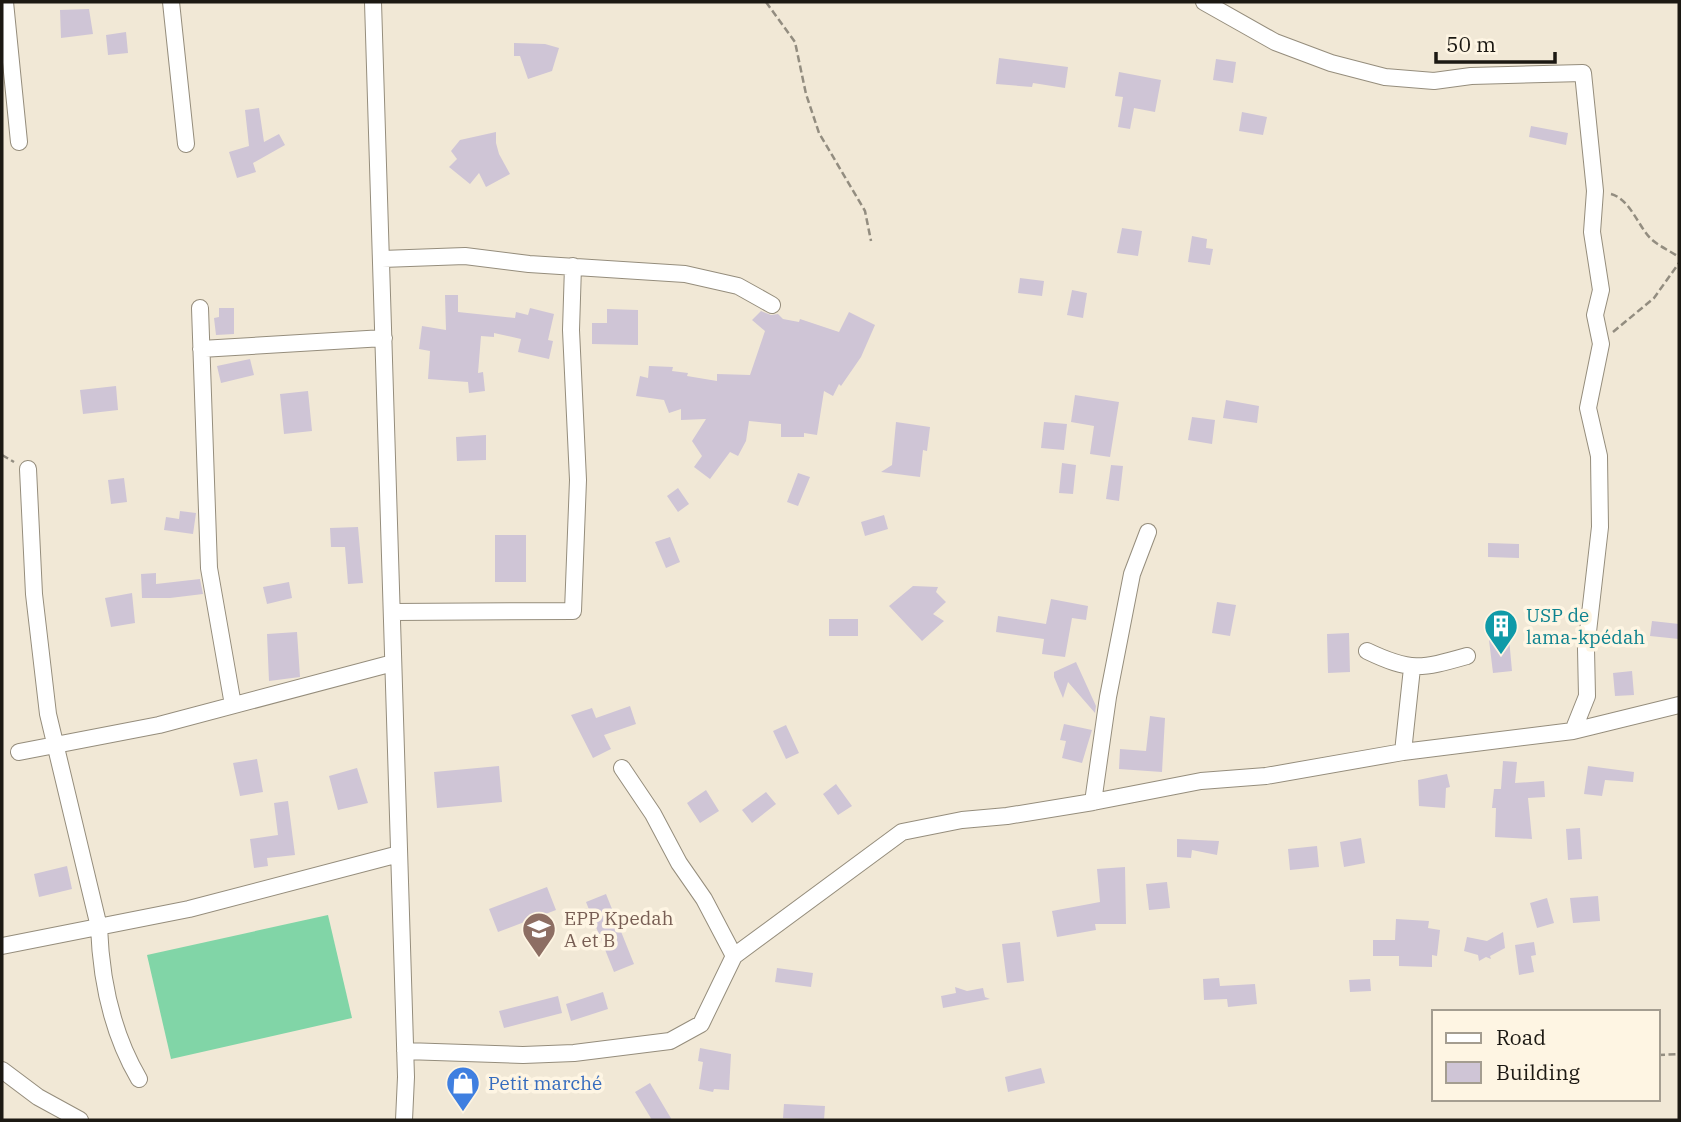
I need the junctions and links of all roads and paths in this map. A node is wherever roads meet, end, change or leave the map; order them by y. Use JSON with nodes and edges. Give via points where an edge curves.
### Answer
{"nodes":[{"id":1,"x":5,"y":2,"type":"edge"},
{"id":2,"x":172,"y":2,"type":"edge"},
{"id":3,"x":373,"y":2,"type":"edge"},
{"id":4,"x":766,"y":2,"type":"edge"},
{"id":5,"x":1204,"y":2,"type":"edge"},
{"id":6,"x":19,"y":142,"type":"dead end"},
{"id":7,"x":186,"y":145,"type":"dead end"},
{"id":8,"x":1595,"y":191,"type":"junction"},
{"id":9,"x":871,"y":241,"type":"dead end"},
{"id":10,"x":1679,"y":257,"type":"edge"},
{"id":11,"x":382,"y":259,"type":"junction"},
{"id":12,"x":1679,"y":263,"type":"edge"},
{"id":13,"x":573,"y":266,"type":"junction"},
{"id":14,"x":772,"y":305,"type":"dead end"},
{"id":15,"x":200,"y":308,"type":"dead end"},
{"id":16,"x":384,"y":338,"type":"junction"},
{"id":17,"x":1601,"y":344,"type":"junction"},
{"id":18,"x":201,"y":349,"type":"junction"},
{"id":19,"x":28,"y":469,"type":"dead end"},
{"id":20,"x":1148,"y":532,"type":"dead end"},
{"id":21,"x":393,"y":612,"type":"junction"},
{"id":22,"x":1367,"y":651,"type":"dead end"},
{"id":23,"x":1466,"y":656,"type":"dead end"},
{"id":24,"x":393,"y":663,"type":"junction"},
{"id":25,"x":1412,"y":668,"type":"junction"},
{"id":26,"x":233,"y":705,"type":"junction"},
{"id":27,"x":1679,"y":705,"type":"edge"},
{"id":28,"x":1573,"y":731,"type":"junction"},
{"id":29,"x":57,"y":745,"type":"junction"},
{"id":30,"x":19,"y":752,"type":"dead end"},
{"id":31,"x":1403,"y":752,"type":"junction"},
{"id":32,"x":622,"y":768,"type":"dead end"},
{"id":33,"x":1093,"y":802,"type":"junction"},
{"id":34,"x":399,"y":854,"type":"junction"},
{"id":35,"x":99,"y":927,"type":"junction"},
{"id":36,"x":2,"y":946,"type":"edge"},
{"id":37,"x":734,"y":956,"type":"junction"},
{"id":38,"x":405,"y":1051,"type":"junction"},
{"id":39,"x":1679,"y":1054,"type":"edge"},
{"id":40,"x":1660,"y":1055,"type":"edge"},
{"id":41,"x":2,"y":1070,"type":"edge"},
{"id":42,"x":139,"y":1079,"type":"dead end"},
{"id":43,"x":80,"y":1120,"type":"edge"},
{"id":44,"x":404,"y":1120,"type":"edge"}],
"edges":[{"from":1,"to":6,"type":"street"},
{"from":2,"to":7,"type":"street"},
{"from":3,"to":11,"type":"street"},
{"from":4,"to":9,"type":"path","via":[[795,42],[819,133],[865,211]]},
{"from":5,"to":8,"type":"street","via":[[1275,42],[1385,78],[1434,81],[1583,74]]},
{"from":8,"to":10,"type":"path","via":[[1616,195],[1651,239]]},
{"from":8,"to":17,"type":"street","via":[[1592,232],[1601,290],[1595,314]]},
{"from":11,"to":13,"type":"street","via":[[465,256]]},
{"from":11,"to":16,"type":"street"},
{"from":12,"to":17,"type":"path","via":[[1654,298]]},
{"from":13,"to":14,"type":"street","via":[[685,274],[738,286]]},
{"from":13,"to":21,"type":"street","via":[[578,480],[573,611]]},
{"from":15,"to":18,"type":"street"},
{"from":16,"to":18,"type":"street"},
{"from":16,"to":21,"type":"street"},
{"from":17,"to":28,"type":"street","via":[[1588,408],[1599,456],[1600,527],[1586,649],[1587,696]]},
{"from":18,"to":26,"type":"street","via":[[209,568]]},
{"from":19,"to":29,"type":"street","via":[[34,594],[48,714]]},
{"from":20,"to":33,"type":"street","via":[[1132,574]]},
{"from":21,"to":24,"type":"street"},
{"from":22,"to":25,"type":"street"},
{"from":23,"to":25,"type":"street"},
{"from":24,"to":26,"type":"street"},
{"from":24,"to":34,"type":"street"},
{"from":25,"to":31,"type":"street"},
{"from":26,"to":29,"type":"street"},
{"from":27,"to":28,"type":"street"},
{"from":28,"to":31,"type":"street"},
{"from":29,"to":30,"type":"street"},
{"from":29,"to":35,"type":"street"},
{"from":31,"to":33,"type":"street","via":[[1266,776],[1200,781]]},
{"from":32,"to":37,"type":"street"},
{"from":33,"to":37,"type":"street","via":[[902,832]]},
{"from":34,"to":35,"type":"street","via":[[189,909]]},
{"from":34,"to":38,"type":"street"},
{"from":35,"to":36,"type":"street"},
{"from":35,"to":42,"type":"street","via":[[106,996],[126,1056]]},
{"from":37,"to":38,"type":"street","via":[[701,1024],[670,1041],[523,1055]]},
{"from":38,"to":44,"type":"street"},
{"from":39,"to":40,"type":"path"},
{"from":41,"to":43,"type":"street"}]}
